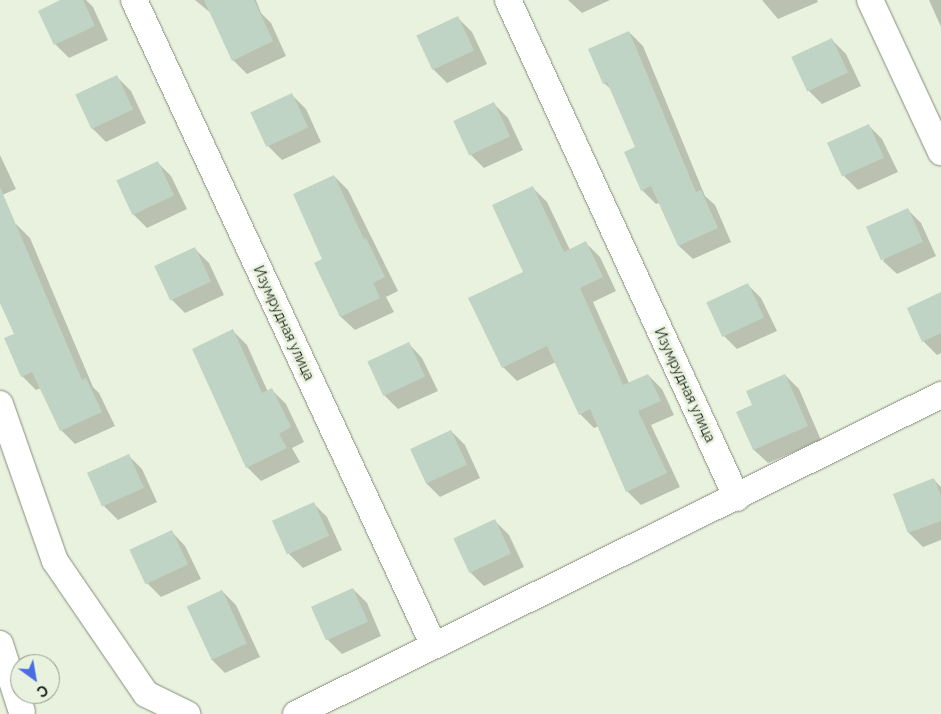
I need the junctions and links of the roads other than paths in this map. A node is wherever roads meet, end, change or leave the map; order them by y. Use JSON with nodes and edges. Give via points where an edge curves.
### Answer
{"nodes":[{"id":1,"x":134,"y":0,"type":"edge"},
{"id":2,"x":508,"y":0,"type":"edge"},
{"id":3,"x":870,"y":0,"type":"edge"},
{"id":4,"x":941,"y":152,"type":"edge"},
{"id":5,"x":941,"y":395,"type":"edge"},
{"id":6,"x":0,"y":404,"type":"edge"},
{"id":7,"x":737,"y":498,"type":"junction"},
{"id":8,"x":0,"y":644,"type":"edge"},
{"id":9,"x":434,"y":646,"type":"junction"},
{"id":10,"x":22,"y":712,"type":"dead end"},
{"id":11,"x":187,"y":714,"type":"edge"},
{"id":12,"x":296,"y":714,"type":"edge"}],
"edges":[{"from":1,"to":9,"type":"street","name":"Изумрудная улица"},
{"from":2,"to":7,"type":"street","name":"Изумрудная улица"},
{"from":3,"to":4,"type":"street"},
{"from":5,"to":7,"type":"street"},
{"from":6,"to":11,"type":"street","via":[[55,562],[146,694]]},
{"from":7,"to":9,"type":"street"},
{"from":8,"to":10,"type":"street"},
{"from":9,"to":12,"type":"street"}]}
